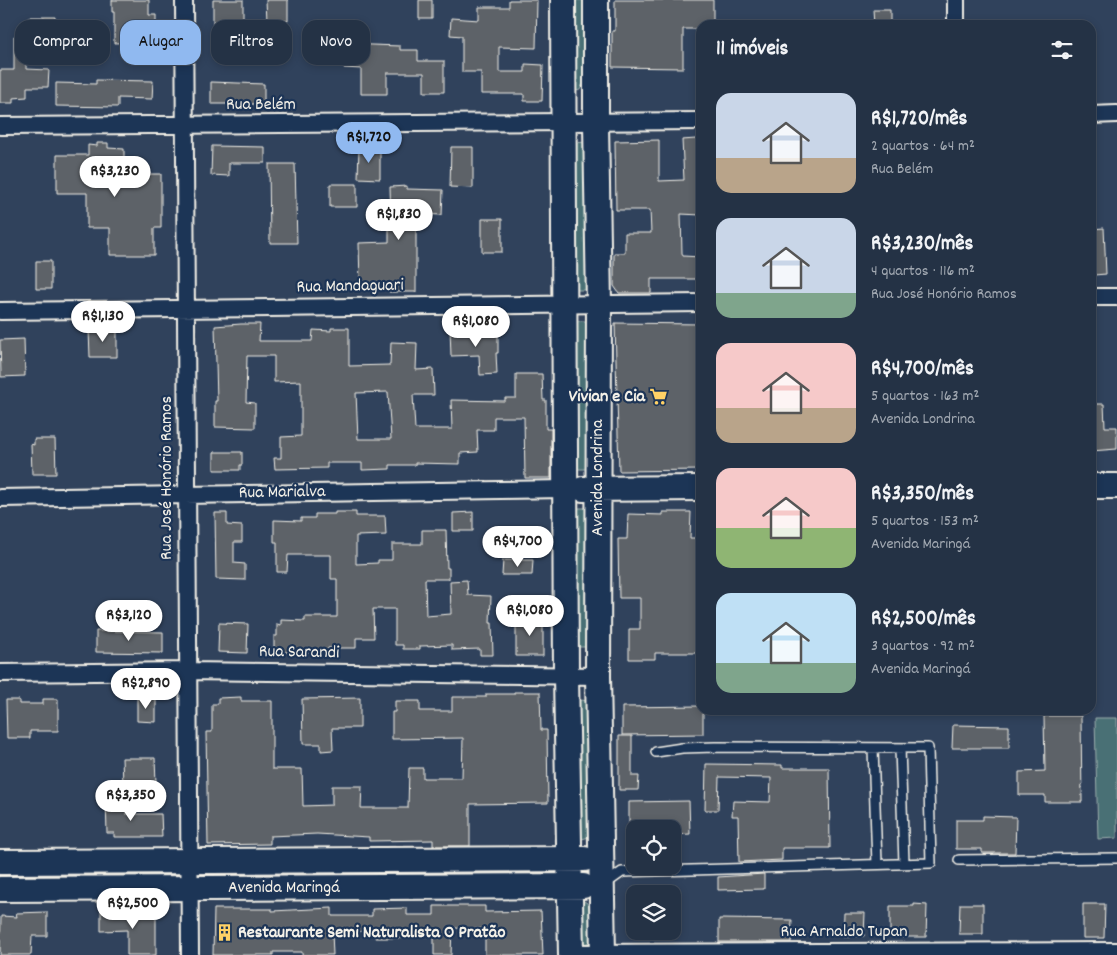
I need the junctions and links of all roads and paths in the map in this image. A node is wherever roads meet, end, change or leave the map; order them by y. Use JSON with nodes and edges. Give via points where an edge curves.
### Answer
{"nodes":[{"id":1,"x":184,"y":0,"type":"edge"},
{"id":2,"x":563,"y":0,"type":"edge"},
{"id":3,"x":596,"y":0,"type":"edge"},
{"id":4,"x":956,"y":0,"type":"edge"},
{"id":5,"x":956,"y":20,"type":"edge"},
{"id":6,"x":1096,"y":114,"type":"edge"},
{"id":7,"x":1117,"y":114,"type":"edge"},
{"id":8,"x":696,"y":121,"type":"edge"},
{"id":9,"x":563,"y":123,"type":"junction"},
{"id":10,"x":596,"y":123,"type":"junction"},
{"id":11,"x":185,"y":125,"type":"junction"},
{"id":12,"x":0,"y":126,"type":"edge"},
{"id":13,"x":1096,"y":297,"type":"edge"},
{"id":14,"x":1117,"y":297,"type":"edge"},
{"id":15,"x":696,"y":303,"type":"edge"},
{"id":16,"x":565,"y":304,"type":"junction"},
{"id":17,"x":599,"y":305,"type":"junction"},
{"id":18,"x":186,"y":308,"type":"junction"},
{"id":19,"x":0,"y":310,"type":"edge"},
{"id":20,"x":1096,"y":486,"type":"edge"},
{"id":21,"x":1117,"y":486,"type":"edge"},
{"id":22,"x":696,"y":488,"type":"edge"},
{"id":23,"x":565,"y":489,"type":"junction"},
{"id":24,"x":598,"y":489,"type":"junction"},
{"id":25,"x":188,"y":494,"type":"junction"},
{"id":26,"x":0,"y":498,"type":"edge"},
{"id":27,"x":188,"y":672,"type":"junction"},
{"id":28,"x":0,"y":673,"type":"edge"},
{"id":29,"x":566,"y":676,"type":"junction"},
{"id":30,"x":598,"y":676,"type":"junction"},
{"id":31,"x":872,"y":748,"type":"junction"},
{"id":32,"x":900,"y":748,"type":"junction"},
{"id":33,"x":656,"y":752,"type":"dead end"},
{"id":34,"x":1117,"y":858,"type":"edge"},
{"id":35,"x":568,"y":859,"type":"junction"},
{"id":36,"x":331,"y":860,"type":"junction"},
{"id":37,"x":959,"y":860,"type":"dead end"},
{"id":38,"x":189,"y":861,"type":"junction"},
{"id":39,"x":0,"y":862,"type":"edge"},
{"id":40,"x":904,"y":863,"type":"junction"},
{"id":41,"x":876,"y":864,"type":"junction"},
{"id":42,"x":611,"y":865,"type":"junction"},
{"id":43,"x":569,"y":886,"type":"junction"},
{"id":44,"x":601,"y":886,"type":"junction"},
{"id":45,"x":189,"y":888,"type":"junction"},
{"id":46,"x":333,"y":888,"type":"junction"},
{"id":47,"x":0,"y":890,"type":"edge"},
{"id":48,"x":1117,"y":951,"type":"edge"},
{"id":49,"x":571,"y":954,"type":"edge"},
{"id":50,"x":603,"y":954,"type":"edge"},
{"id":51,"x":190,"y":955,"type":"edge"}],
"edges":[{"from":1,"to":11,"type":"street","name":"Rua José Honório Ramos"},
{"from":2,"to":9,"type":"main road","name":"Avenida Londrina"},
{"from":3,"to":10,"type":"main road","name":"Avenida Londrina"},
{"from":4,"to":5,"type":"street"},
{"from":6,"to":7,"type":"street"},
{"from":8,"to":10,"type":"street","name":"Rua Belém"},
{"from":9,"to":10,"type":"street","name":"Rua Belém"},
{"from":9,"to":11,"type":"street","name":"Rua Belém"},
{"from":9,"to":16,"type":"main road","name":"Avenida Londrina"},
{"from":10,"to":17,"type":"main road","name":"Avenida Londrina"},
{"from":11,"to":12,"type":"street","name":"Rua Belém"},
{"from":11,"to":18,"type":"street","name":"Rua José Honório Ramos"},
{"from":13,"to":14,"type":"street"},
{"from":15,"to":17,"type":"street","name":"Rua Mandaguari"},
{"from":16,"to":17,"type":"street","name":"Rua Mandaguari"},
{"from":16,"to":18,"type":"street","name":"Rua Mandaguari"},
{"from":16,"to":23,"type":"main road","name":"Avenida Londrina"},
{"from":17,"to":24,"type":"main road","name":"Avenida Londrina"},
{"from":18,"to":19,"type":"street","name":"Rua Mandaguari"},
{"from":18,"to":25,"type":"street","name":"Rua José Honório Ramos"},
{"from":20,"to":21,"type":"main road"},
{"from":22,"to":24,"type":"main road"},
{"from":23,"to":24,"type":"main road"},
{"from":23,"to":25,"type":"street","name":"Rua Marialva"},
{"from":23,"to":29,"type":"main road","name":"Avenida Londrina"},
{"from":24,"to":30,"type":"main road","name":"Avenida Londrina"},
{"from":25,"to":26,"type":"street","name":"Rua Marialva"},
{"from":25,"to":27,"type":"street","name":"Rua José Honório Ramos"},
{"from":27,"to":28,"type":"street","name":"Rua Sarandi"},
{"from":27,"to":29,"type":"street","name":"Rua Sarandi"},
{"from":27,"to":38,"type":"street","name":"Rua José Honório Ramos"},
{"from":29,"to":30,"type":"street","name":"Rua Sarandi"},
{"from":29,"to":35,"type":"main road","name":"Avenida Londrina"},
{"from":30,"to":42,"type":"main road","name":"Avenida Londrina"},
{"from":31,"to":32,"type":"lane"},
{"from":31,"to":33,"type":"lane","via":[[715,747]]},
{"from":31,"to":41,"type":"lane"},
{"from":32,"to":40,"type":"lane"},
{"from":32,"to":40,"type":"lane","via":[[928,748],[931,863]]},
{"from":34,"to":37,"type":"lane"},
{"from":35,"to":36,"type":"main road","name":"Avenida Maringá"},
{"from":35,"to":42,"type":"main road","name":"Avenida Maringá"},
{"from":35,"to":43,"type":"main road","name":"Avenida Londrina"},
{"from":36,"to":38,"type":"main road","name":"Avenida Maringá"},
{"from":36,"to":46,"type":"main road"},
{"from":38,"to":39,"type":"main road","name":"Avenida Maringá"},
{"from":38,"to":45,"type":"street","name":"Rua José Honório Ramos"},
{"from":40,"to":41,"type":"lane"},
{"from":41,"to":42,"type":"lane"},
{"from":42,"to":44,"type":"main road","name":"Avenida Londrina"},
{"from":43,"to":44,"type":"main road","name":"Avenida Maringá"},
{"from":43,"to":46,"type":"main road","name":"Avenida Maringá"},
{"from":43,"to":49,"type":"main road","name":"Avenida Londrina"},
{"from":44,"to":50,"type":"main road","name":"Avenida Londrina"},
{"from":45,"to":46,"type":"main road","name":"Avenida Maringá"},
{"from":45,"to":47,"type":"main road","name":"Avenida Maringá"},
{"from":45,"to":51,"type":"street","name":"Rua José Honório Ramos"},
{"from":48,"to":50,"type":"street","name":"Rua Arnaldo Tupan"},
{"from":49,"to":50,"type":"street","name":"Rua Arnaldo Tupan"}]}
